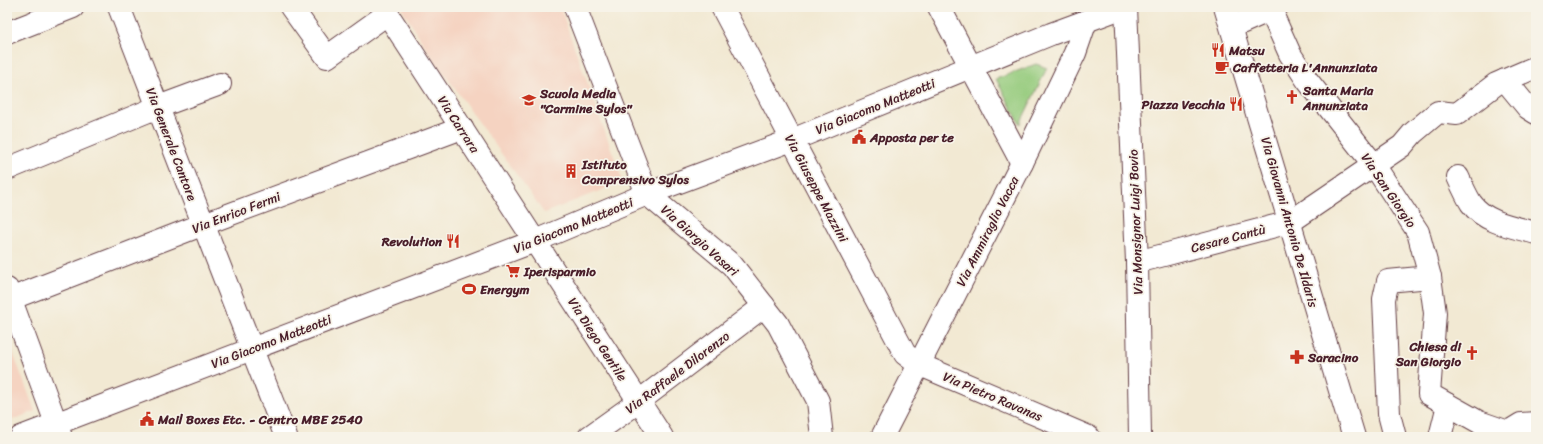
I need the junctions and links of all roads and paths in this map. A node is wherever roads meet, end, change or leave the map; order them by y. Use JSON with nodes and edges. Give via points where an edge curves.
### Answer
{"nodes":[{"id":1,"x":73,"y":7,"type":"edge"},
{"id":2,"x":118,"y":7,"type":"edge"},
{"id":3,"x":291,"y":7,"type":"edge"},
{"id":4,"x":575,"y":7,"type":"edge"},
{"id":5,"x":722,"y":7,"type":"edge"},
{"id":6,"x":939,"y":7,"type":"edge"},
{"id":7,"x":1125,"y":7,"type":"edge"},
{"id":8,"x":1272,"y":8,"type":"edge"},
{"id":9,"x":385,"y":10,"type":"edge"},
{"id":10,"x":1229,"y":17,"type":"edge"},
{"id":11,"x":1086,"y":21,"type":"junction"},
{"id":12,"x":7,"y":33,"type":"edge"},
{"id":13,"x":1536,"y":66,"type":"edge"},
{"id":14,"x":971,"y":67,"type":"junction"},
{"id":15,"x":1505,"y":80,"type":"junction"},
{"id":16,"x":220,"y":84,"type":"dead end"},
{"id":17,"x":158,"y":107,"type":"junction"},
{"id":18,"x":1536,"y":113,"type":"edge"},
{"id":19,"x":462,"y":128,"type":"junction"},
{"id":20,"x":792,"y":140,"type":"junction"},
{"id":21,"x":1022,"y":163,"type":"junction"},
{"id":22,"x":1374,"y":165,"type":"junction"},
{"id":23,"x":7,"y":169,"type":"edge"},
{"id":24,"x":1458,"y":177,"type":"dead end"},
{"id":25,"x":647,"y":194,"type":"junction"},
{"id":26,"x":1290,"y":222,"type":"junction"},
{"id":27,"x":204,"y":224,"type":"junction"},
{"id":28,"x":1536,"y":232,"type":"edge"},
{"id":29,"x":535,"y":241,"type":"junction"},
{"id":30,"x":1137,"y":262,"type":"junction"},
{"id":31,"x":1430,"y":277,"type":"junction"},
{"id":32,"x":9,"y":294,"type":"edge"},
{"id":33,"x":764,"y":306,"type":"junction"},
{"id":34,"x":251,"y":349,"type":"junction"},
{"id":35,"x":918,"y":364,"type":"junction"},
{"id":36,"x":638,"y":402,"type":"junction"},
{"id":37,"x":1448,"y":405,"type":"junction"},
{"id":38,"x":1536,"y":423,"type":"edge"},
{"id":39,"x":58,"y":430,"type":"edge"},
{"id":40,"x":1507,"y":434,"type":"edge"},
{"id":41,"x":21,"y":437,"type":"edge"},
{"id":42,"x":286,"y":437,"type":"edge"},
{"id":43,"x":589,"y":437,"type":"edge"},
{"id":44,"x":662,"y":437,"type":"edge"},
{"id":45,"x":822,"y":437,"type":"edge"},
{"id":46,"x":882,"y":437,"type":"edge"},
{"id":47,"x":1088,"y":437,"type":"edge"},
{"id":48,"x":1140,"y":437,"type":"edge"},
{"id":49,"x":1354,"y":437,"type":"edge"},
{"id":50,"x":1395,"y":437,"type":"edge"},
{"id":51,"x":1440,"y":437,"type":"edge"}],
"edges":[{"from":1,"to":12,"type":"street"},
{"from":2,"to":17,"type":"street","name":"Via Generale Cantore"},
{"from":3,"to":9,"type":"street","via":[[327,57]]},
{"from":4,"to":25,"type":"street"},
{"from":5,"to":20,"type":"street","name":"Via Giuseppe Mazzini"},
{"from":6,"to":14,"type":"street"},
{"from":7,"to":11,"type":"street","name":"Via Giacomo Matteotti"},
{"from":7,"to":30,"type":"street","name":"Via Monsignor Luigi Bovio"},
{"from":8,"to":10,"type":"street"},
{"from":8,"to":22,"type":"street","name":"Via San Giorgio","via":[[1290,54],[1307,80]]},
{"from":9,"to":19,"type":"street","name":"Via Carrara"},
{"from":10,"to":26,"type":"street","name":"Via Giovanni Antonio De Ildaris"},
{"from":11,"to":14,"type":"street","name":"Via Giacomo Matteotti"},
{"from":11,"to":21,"type":"street","name":"Via Ammiraglio Vacca","via":[[1075,53]]},
{"from":13,"to":15,"type":"street","name":"Cesare Cantù"},
{"from":14,"to":20,"type":"street","name":"Via Giacomo Matteotti"},
{"from":14,"to":21,"type":"street"},
{"from":15,"to":18,"type":"street","via":[[1528,108]]},
{"from":15,"to":22,"type":"street","name":"Cesare Cantù","via":[[1496,84],[1458,114],[1438,112],[1413,132],[1402,146]]},
{"from":16,"to":17,"type":"street"},
{"from":17,"to":23,"type":"street"},
{"from":17,"to":27,"type":"street","name":"Via Generale Cantore"},
{"from":19,"to":27,"type":"street","name":"Via Enrico Fermi"},
{"from":19,"to":29,"type":"street","name":"Via Carrara"},
{"from":20,"to":25,"type":"street","name":"Via Giacomo Matteotti"},
{"from":20,"to":35,"type":"street","name":"Via Giuseppe Mazzini","via":[[905,354]]},
{"from":21,"to":35,"type":"street","name":"Via Ammiraglio Vacca"},
{"from":22,"to":26,"type":"street","name":"Cesare Cantù"},
{"from":22,"to":31,"type":"street","name":"Via San Giorgio","via":[[1418,232]]},
{"from":24,"to":28,"type":"street","via":[[1472,204],[1482,213],[1494,221]]},
{"from":25,"to":29,"type":"street","name":"Via Giacomo Matteotti"},
{"from":25,"to":33,"type":"street","name":"Via Giorgio Vasari","via":[[732,265]]},
{"from":26,"to":30,"type":"street","name":"Cesare Cantù"},
{"from":26,"to":49,"type":"street","name":"Via Giovanni Antonio De Ildaris"},
{"from":27,"to":32,"type":"street","name":"Via Enrico Fermi"},
{"from":27,"to":34,"type":"street","name":"Via Generale Cantore"},
{"from":29,"to":34,"type":"street","name":"Via Giacomo Matteotti"},
{"from":29,"to":36,"type":"street","name":"Via Diego Gentile"},
{"from":30,"to":48,"type":"street","name":"Via Monsignor Luigi Bovio"},
{"from":31,"to":37,"type":"street","name":"Via San Giorgio","via":[[1435,313],[1429,394]]},
{"from":31,"to":50,"type":"street","via":[[1388,281],[1384,300],[1390,414]]},
{"from":32,"to":39,"type":"street"},
{"from":33,"to":36,"type":"street","name":"Via Raffaele Dilorenzo"},
{"from":33,"to":45,"type":"street","name":"Via Giorgio Vasari","via":[[778,324],[818,401]]},
{"from":34,"to":39,"type":"street","name":"Via Giacomo Matteotti"},
{"from":34,"to":42,"type":"street","name":"Via Generale Cantore"},
{"from":35,"to":46,"type":"street","name":"Via Ammiraglio Vacca"},
{"from":35,"to":47,"type":"street","name":"Via Pietro Ravanas"},
{"from":36,"to":43,"type":"street","name":"Via Raffaele Dilorenzo"},
{"from":36,"to":44,"type":"street","name":"Via Diego Gentile"},
{"from":37,"to":40,"type":"street"},
{"from":37,"to":51,"type":"street"},
{"from":38,"to":40,"type":"street","via":[[1521,424]]},
{"from":39,"to":41,"type":"street","name":"Via Giacomo Matteotti"}]}
